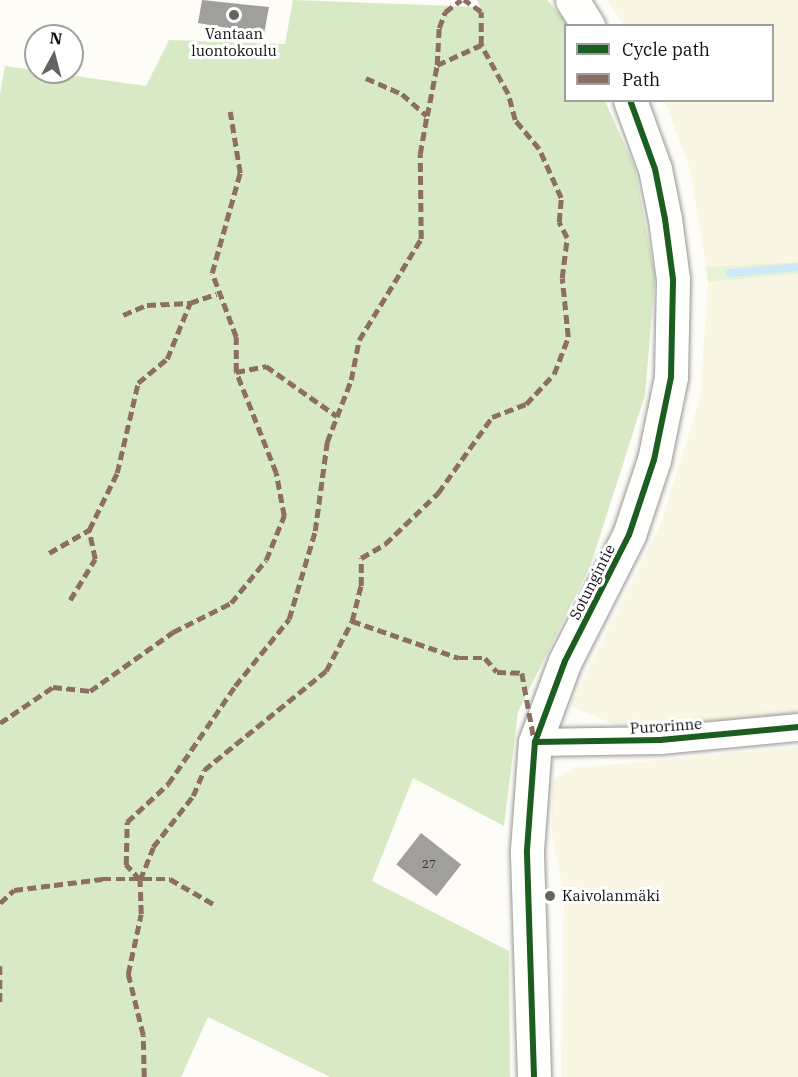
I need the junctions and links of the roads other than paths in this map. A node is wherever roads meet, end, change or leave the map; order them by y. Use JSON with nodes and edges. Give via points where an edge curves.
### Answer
{"nodes":[{"id":1,"x":572,"y":0,"type":"edge"},
{"id":2,"x":587,"y":24,"type":"edge"},
{"id":3,"x":631,"y":102,"type":"edge"},
{"id":4,"x":798,"y":726,"type":"edge"},
{"id":5,"x":535,"y":741,"type":"junction"},
{"id":6,"x":534,"y":1077,"type":"edge"}],
"edges":[{"from":1,"to":2,"type":"street"},
{"from":3,"to":5,"type":"street","name":"Sotungintie","via":[[655,169],[665,219],[673,279],[671,377],[654,460],[629,535],[565,661]]},
{"from":4,"to":5,"type":"street","name":"Purorinne","via":[[660,740]]},
{"from":5,"to":6,"type":"street","name":"Sotungintie","via":[[527,850]]}]}
